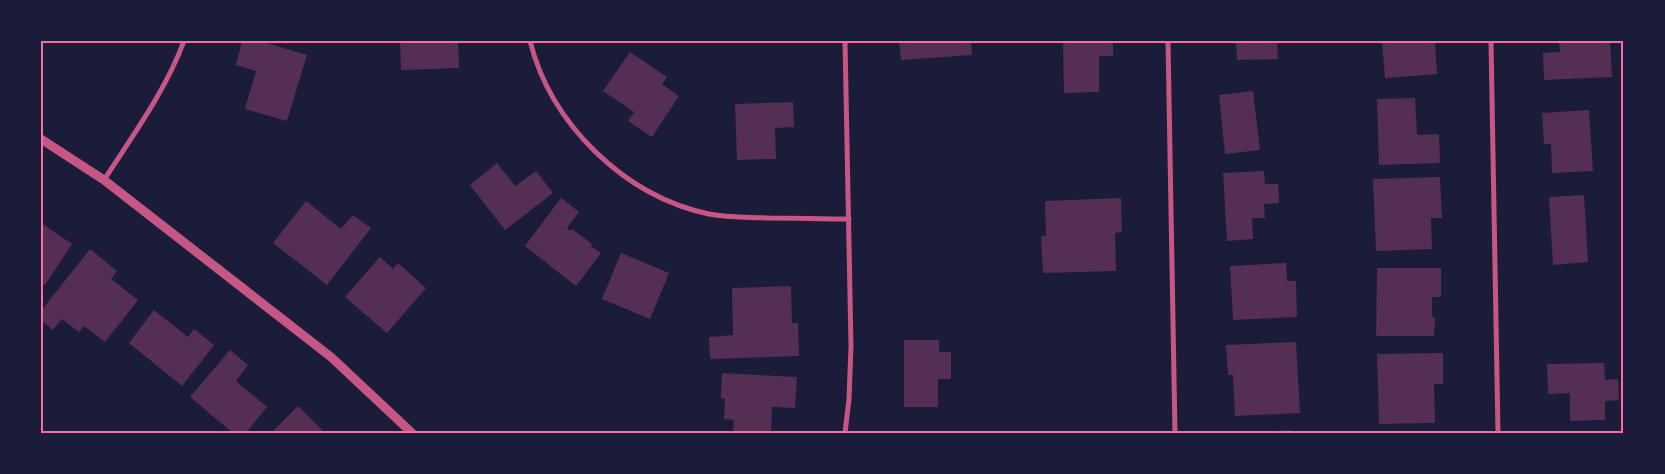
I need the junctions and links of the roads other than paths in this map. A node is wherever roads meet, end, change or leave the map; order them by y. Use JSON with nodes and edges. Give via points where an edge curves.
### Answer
{"nodes":[{"id":1,"x":184,"y":41,"type":"edge"},
{"id":2,"x":530,"y":41,"type":"edge"},
{"id":3,"x":845,"y":41,"type":"edge"},
{"id":4,"x":1168,"y":41,"type":"edge"},
{"id":5,"x":1491,"y":41,"type":"edge"},
{"id":6,"x":41,"y":138,"type":"edge"},
{"id":7,"x":104,"y":180,"type":"junction"},
{"id":8,"x":849,"y":219,"type":"junction"},
{"id":9,"x":412,"y":433,"type":"edge"},
{"id":10,"x":845,"y":433,"type":"edge"},
{"id":11,"x":1176,"y":433,"type":"edge"},
{"id":12,"x":1498,"y":433,"type":"edge"}],
"edges":[{"from":1,"to":7,"type":"street","via":[[170,76]]},
{"from":2,"to":8,"type":"street","via":[[548,90],[571,125],[584,142],[634,182],[696,211],[724,216]]},
{"from":3,"to":8,"type":"street"},
{"from":4,"to":11,"type":"street"},
{"from":5,"to":12,"type":"street"},
{"from":6,"to":7,"type":"street"},
{"from":7,"to":9,"type":"street","via":[[331,357]]},
{"from":8,"to":10,"type":"street","via":[[851,375]]}]}
